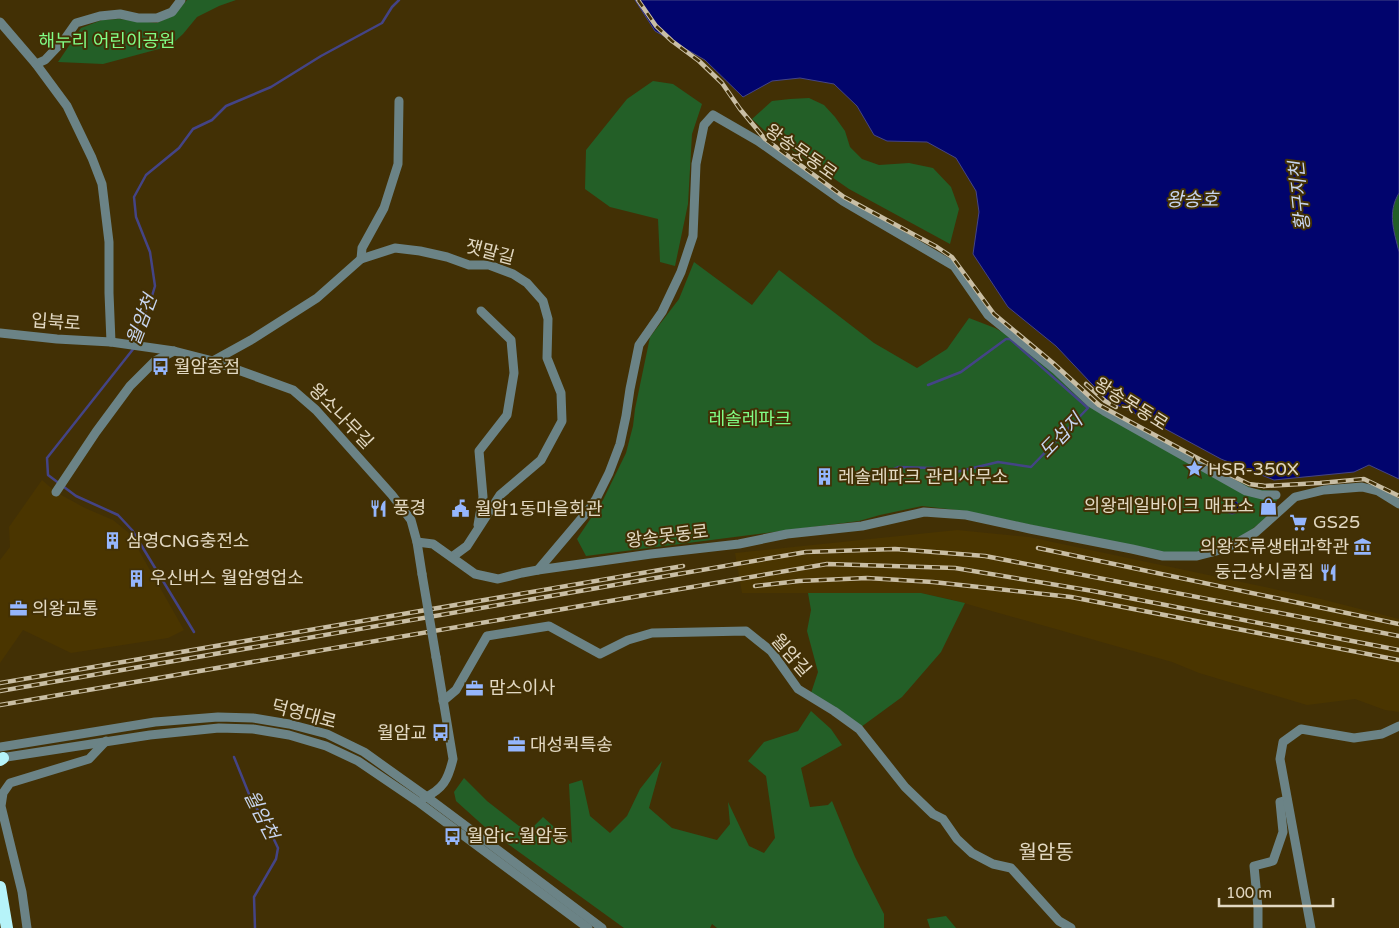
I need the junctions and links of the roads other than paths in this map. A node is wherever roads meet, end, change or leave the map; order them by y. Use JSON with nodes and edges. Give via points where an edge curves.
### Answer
{"nodes":[{"id":1,"x":181,"y":0,"type":"edge"},
{"id":2,"x":0,"y":22,"type":"edge"},
{"id":3,"x":36,"y":64,"type":"junction"},
{"id":4,"x":400,"y":101,"type":"dead end"},
{"id":5,"x":361,"y":259,"type":"junction"},
{"id":6,"x":481,"y":311,"type":"dead end"},
{"id":7,"x":0,"y":333,"type":"edge"},
{"id":8,"x":111,"y":342,"type":"junction"},
{"id":9,"x":152,"y":347,"type":"joint"},
{"id":10,"x":174,"y":351,"type":"junction"},
{"id":11,"x":213,"y":361,"type":"junction"},
{"id":12,"x":56,"y":492,"type":"dead end"},
{"id":13,"x":1276,"y":495,"type":"dead end"},
{"id":14,"x":1399,"y":504,"type":"edge"},
{"id":15,"x":477,"y":530,"type":"junction"},
{"id":16,"x":417,"y":542,"type":"junction"},
{"id":17,"x":452,"y":557,"type":"junction"},
{"id":18,"x":538,"y":570,"type":"junction"},
{"id":19,"x":443,"y":701,"type":"junction"},
{"id":20,"x":1399,"y":726,"type":"edge"},
{"id":21,"x":106,"y":741,"type":"junction"},
{"id":22,"x":1,"y":756,"type":"edge"},
{"id":23,"x":427,"y":797,"type":"junction"},
{"id":24,"x":417,"y":801,"type":"junction"},
{"id":25,"x":1284,"y":801,"type":"junction"},
{"id":26,"x":0,"y":887,"type":"edge"},
{"id":27,"x":7,"y":928,"type":"edge"},
{"id":28,"x":28,"y":928,"type":"edge"},
{"id":29,"x":588,"y":928,"type":"edge"},
{"id":30,"x":602,"y":928,"type":"edge"},
{"id":31,"x":1070,"y":928,"type":"edge"},
{"id":32,"x":1258,"y":928,"type":"edge"},
{"id":33,"x":1311,"y":928,"type":"edge"}],
"edges":[{"from":1,"to":3,"type":"street","via":[[172,12],[156,18],[120,14],[76,23],[45,60]]},
{"from":2,"to":3,"type":"street"},
{"from":3,"to":8,"type":"street","via":[[66,106],[102,184],[109,242]]},
{"from":4,"to":5,"type":"street","via":[[398,164],[384,208],[362,248]]},
{"from":5,"to":11,"type":"street","name":"잿말길","via":[[316,298]]},
{"from":5,"to":15,"type":"street","name":"잿말길","via":[[395,248],[420,250],[469,265],[489,265],[527,283],[543,300],[548,319],[547,358],[561,393],[562,422],[540,460],[500,495]]},
{"from":6,"to":15,"type":"street","via":[[510,340],[514,373],[507,415],[479,452],[483,496]]},
{"from":7,"to":8,"type":"street","name":"입북로"},
{"from":8,"to":9,"type":"street","name":"입북로"},
{"from":9,"to":10,"type":"street","name":"왕소나무길"},
{"from":10,"to":11,"type":"street","name":"왕소나무길"},
{"from":10,"to":12,"type":"street","via":[[155,361],[130,386]]},
{"from":11,"to":16,"type":"street","name":"왕소나무길","via":[[293,390],[316,410],[398,502],[411,520]]},
{"from":13,"to":18,"type":"street","name":"왕송못동로","via":[[1246,491],[1092,403],[988,315],[954,266],[843,202],[758,141],[713,115],[704,126],[696,164],[693,236],[662,312],[639,345],[620,444],[587,512]]},
{"from":14,"to":18,"type":"street","name":"왕송못동로","via":[[1378,492],[1362,488],[1324,490],[1295,497],[1256,532],[1228,548],[1197,556],[1163,556],[966,515],[924,512],[862,526]]},
{"from":15,"to":17,"type":"street","name":"잿말길","via":[[467,546]]},
{"from":16,"to":17,"type":"street","name":"왕송못동로","via":[[432,544]]},
{"from":16,"to":19,"type":"street","bridge":true},
{"from":17,"to":18,"type":"street","name":"왕송못동로","via":[[475,574],[498,580]]},
{"from":19,"to":23,"type":"street","via":[[453,759],[450,774],[439,789]]},
{"from":19,"to":31,"type":"street","name":"월암길","via":[[456,690],[486,636],[549,626],[600,654],[652,633],[746,631],[771,651],[798,689],[859,729],[905,787],[943,820],[972,853],[993,864],[1011,868],[1059,921]]},
{"from":20,"to":25,"type":"street","via":[[1382,734],[1354,738],[1301,729],[1283,742],[1280,759]]},
{"from":21,"to":22,"type":"street","name":"덕영대로"},
{"from":21,"to":24,"type":"street","name":"덕영대로","via":[[219,728],[290,735],[326,746],[358,761]]},
{"from":21,"to":28,"type":"street","via":[[90,760],[10,783],[3,793],[1,806]]},
{"from":22,"to":23,"type":"street","name":"덕영대로","via":[[155,722],[254,718],[327,734],[364,752]]},
{"from":23,"to":24,"type":"street"},
{"from":23,"to":30,"type":"street","name":"덕영대로"},
{"from":24,"to":29,"type":"street","name":"덕영대로"},
{"from":25,"to":32,"type":"street","via":[[1283,832],[1273,861],[1254,866]]},
{"from":25,"to":33,"type":"street"},
{"from":26,"to":27,"type":"highway"}]}
